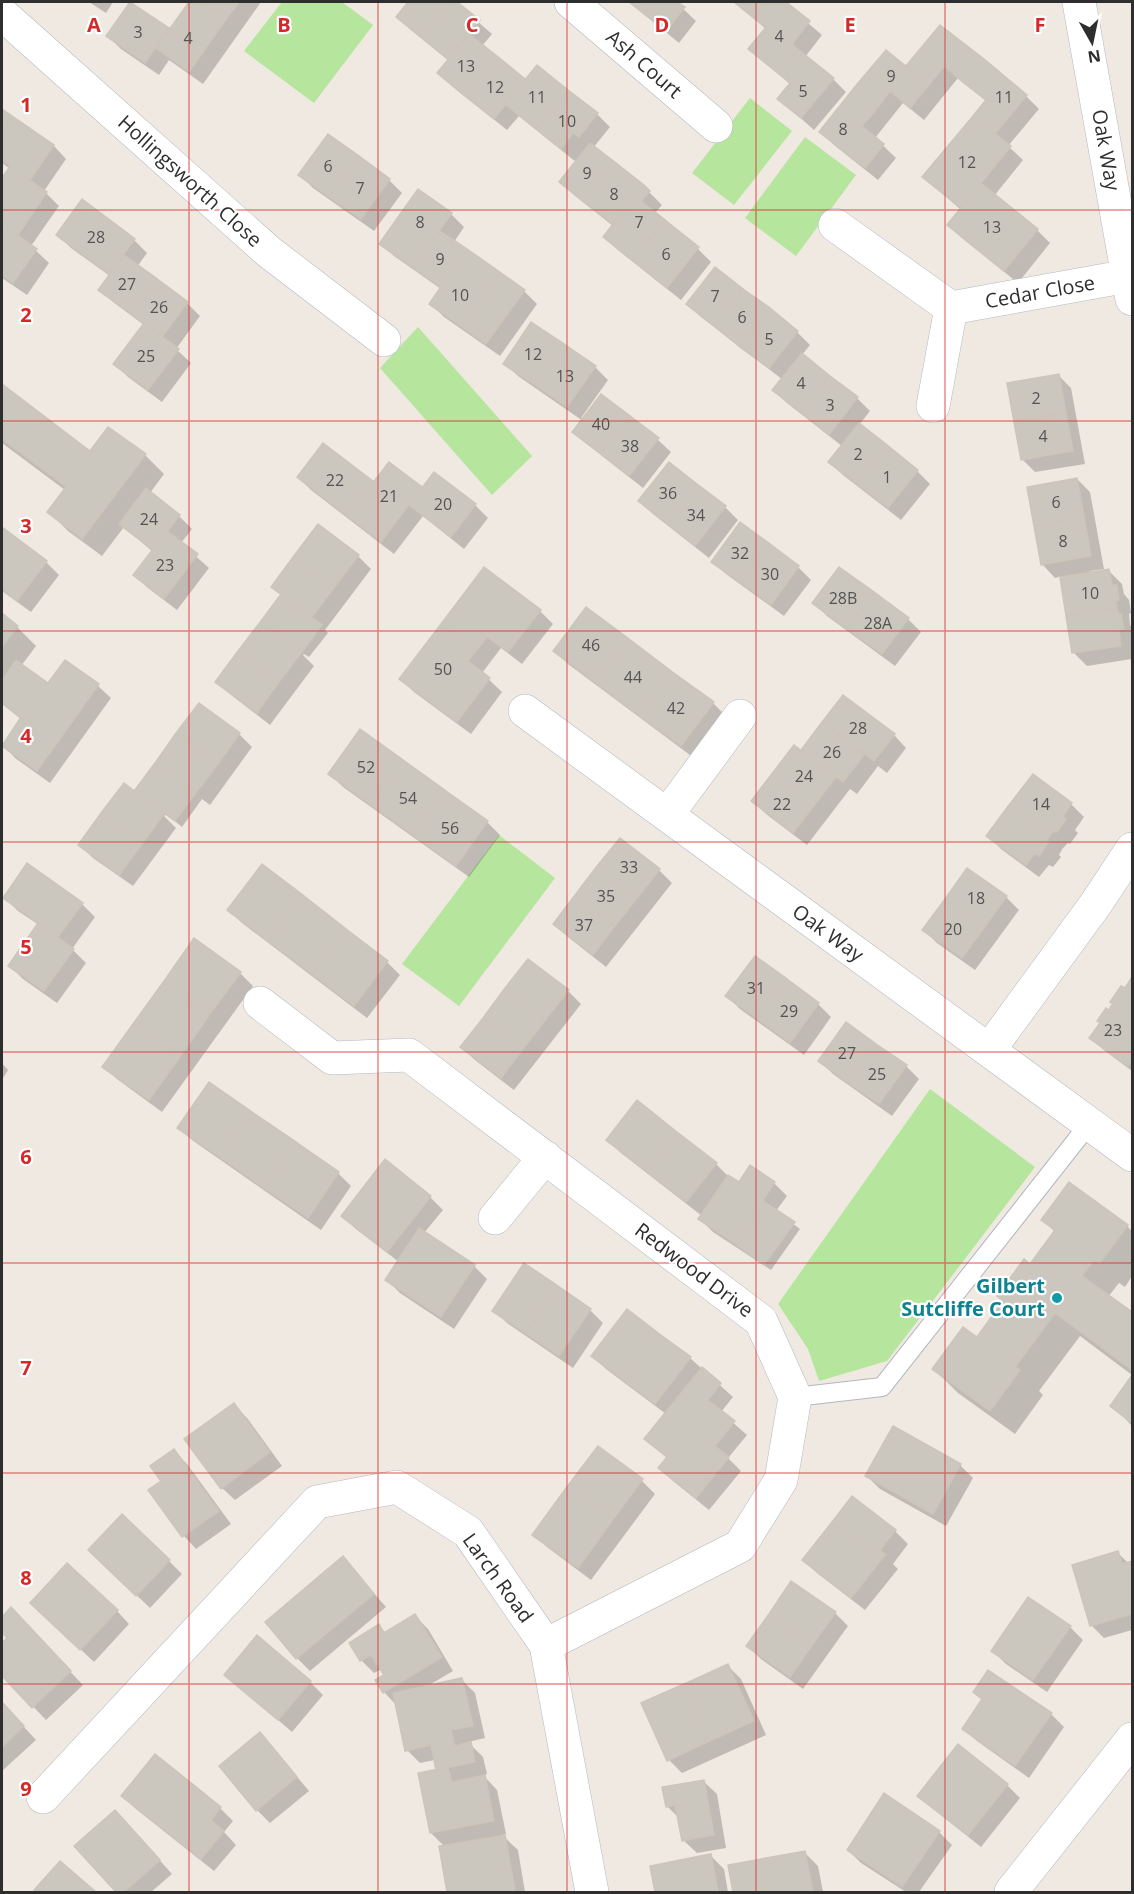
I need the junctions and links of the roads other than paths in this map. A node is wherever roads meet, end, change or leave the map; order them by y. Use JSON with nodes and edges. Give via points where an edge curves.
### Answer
{"nodes":[{"id":1,"x":571,"y":2,"type":"edge"},
{"id":2,"x":1079,"y":2,"type":"edge"},
{"id":3,"x":2,"y":14,"type":"edge"},
{"id":4,"x":716,"y":126,"type":"dead end"},
{"id":5,"x":835,"y":225,"type":"dead end"},
{"id":6,"x":1130,"y":287,"type":"edge"},
{"id":7,"x":951,"y":308,"type":"junction"},
{"id":8,"x":384,"y":340,"type":"dead end"},
{"id":9,"x":933,"y":406,"type":"dead end"},
{"id":10,"x":525,"y":711,"type":"dead end"},
{"id":11,"x":740,"y":716,"type":"dead end"},
{"id":12,"x":667,"y":815,"type":"junction"},
{"id":13,"x":1132,"y":849,"type":"edge"},
{"id":14,"x":260,"y":1003,"type":"dead end"},
{"id":15,"x":989,"y":1050,"type":"junction"},
{"id":16,"x":1089,"y":1124,"type":"junction"},
{"id":17,"x":1132,"y":1155,"type":"edge"},
{"id":18,"x":545,"y":1157,"type":"junction"},
{"id":19,"x":495,"y":1218,"type":"dead end"},
{"id":20,"x":795,"y":1397,"type":"junction"},
{"id":21,"x":546,"y":1645,"type":"junction"},
{"id":22,"x":1132,"y":1739,"type":"edge"},
{"id":23,"x":43,"y":1797,"type":"dead end"},
{"id":24,"x":592,"y":1893,"type":"edge"},
{"id":25,"x":1011,"y":1893,"type":"edge"}],
"edges":[{"from":1,"to":4,"type":"street","name":"Ash Court"},
{"from":2,"to":6,"type":"street","name":"Oak Way"},
{"from":3,"to":8,"type":"street","name":"Hollingsworth Close","via":[[269,252]]},
{"from":5,"to":7,"type":"street"},
{"from":6,"to":7,"type":"street","name":"Cedar Close"},
{"from":7,"to":9,"type":"street"},
{"from":10,"to":12,"type":"street","name":"Oak Way"},
{"from":11,"to":12,"type":"street"},
{"from":12,"to":15,"type":"street","name":"Oak Way"},
{"from":13,"to":15,"type":"street"},
{"from":14,"to":18,"type":"street","name":"Redwood Drive","via":[[332,1058],[410,1055]]},
{"from":15,"to":16,"type":"street","name":"Oak Way"},
{"from":16,"to":17,"type":"street","name":"Oak Way"},
{"from":16,"to":20,"type":"lane","via":[[882,1387]]},
{"from":18,"to":19,"type":"street"},
{"from":18,"to":20,"type":"street","name":"Redwood Drive","via":[[761,1321]]},
{"from":20,"to":21,"type":"street","via":[[781,1480],[740,1546]]},
{"from":21,"to":23,"type":"street","name":"Larch Road","via":[[468,1532],[397,1487],[317,1502]]},
{"from":21,"to":24,"type":"street","name":"Larch Road"},
{"from":22,"to":25,"type":"street"}]}
